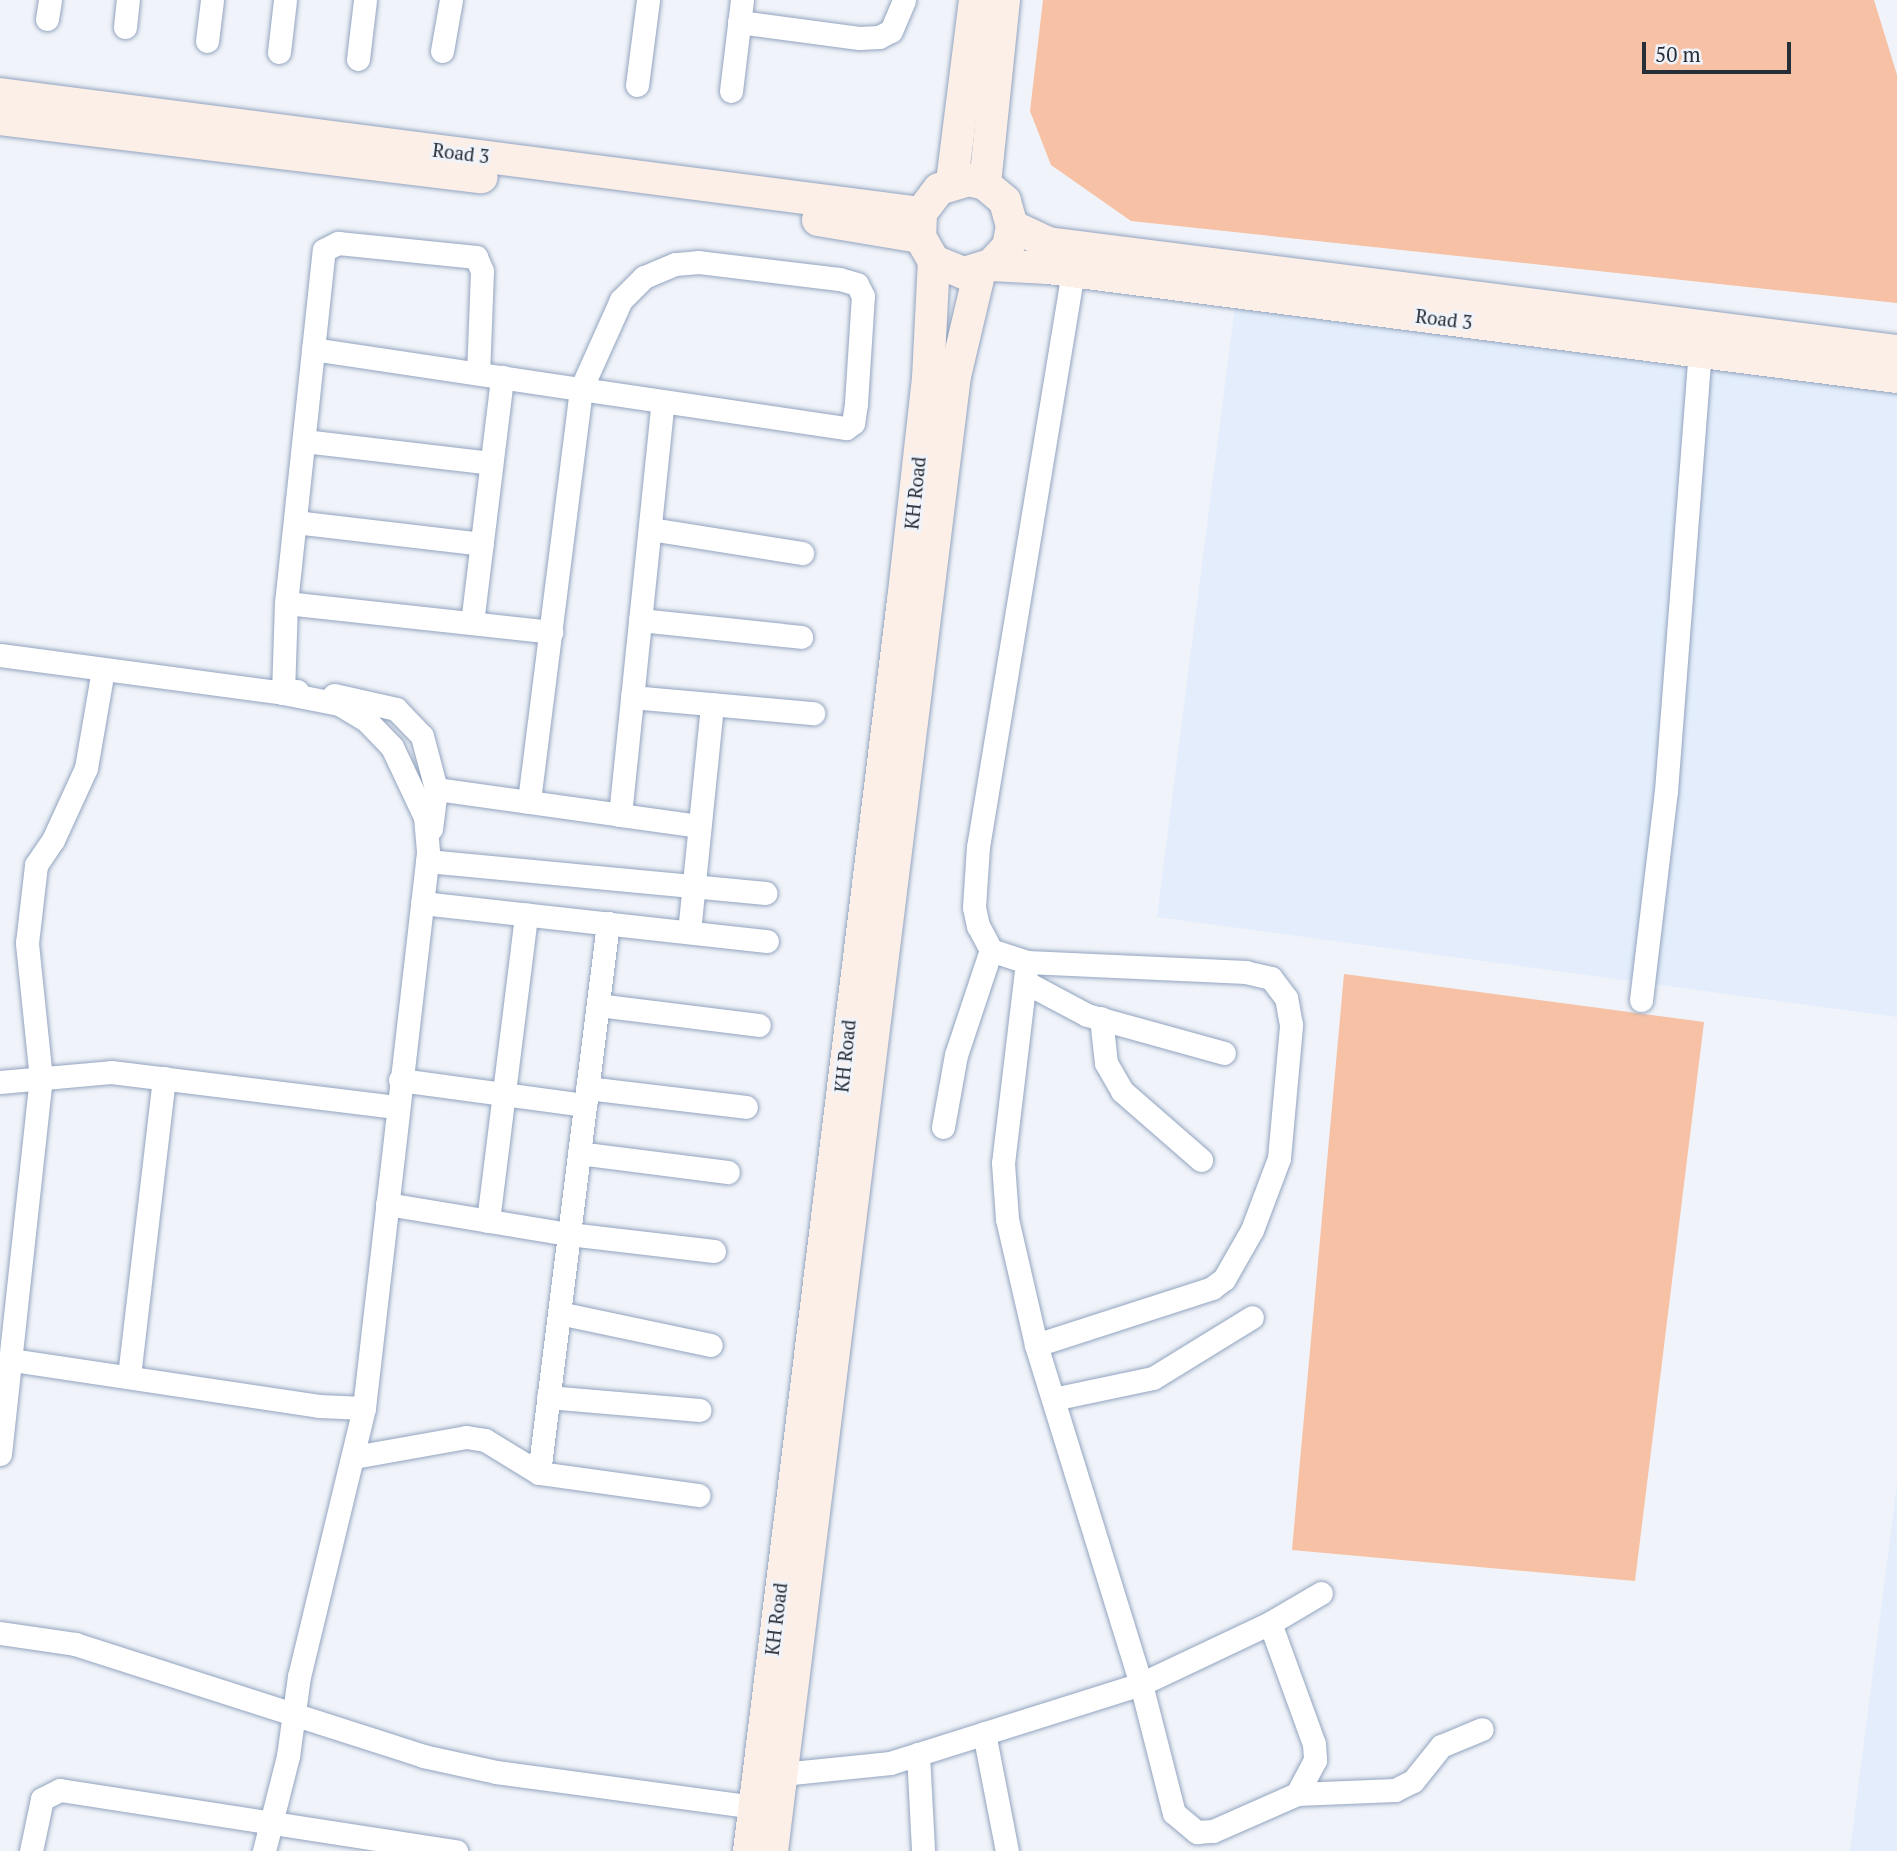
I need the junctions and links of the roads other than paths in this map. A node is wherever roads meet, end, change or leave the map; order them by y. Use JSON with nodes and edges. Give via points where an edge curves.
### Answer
{"nodes":[{"id":1,"x":128,"y":0,"type":"edge"},
{"id":2,"x":212,"y":0,"type":"edge"},
{"id":3,"x":285,"y":0,"type":"edge"},
{"id":4,"x":365,"y":0,"type":"edge"},
{"id":5,"x":451,"y":0,"type":"edge"},
{"id":6,"x":648,"y":0,"type":"edge"},
{"id":7,"x":904,"y":0,"type":"edge"},
{"id":8,"x":975,"y":0,"type":"edge"},
{"id":9,"x":1004,"y":0,"type":"edge"},
{"id":10,"x":741,"y":11,"type":"edge"},
{"id":11,"x":125,"y":27,"type":"dead end"},
{"id":12,"x":207,"y":41,"type":"dead end"},
{"id":13,"x":442,"y":51,"type":"dead end"},
{"id":14,"x":279,"y":52,"type":"dead end"},
{"id":15,"x":358,"y":59,"type":"dead end"},
{"id":16,"x":637,"y":85,"type":"dead end"},
{"id":17,"x":731,"y":91,"type":"dead end"},
{"id":18,"x":0,"y":94,"type":"edge"},
{"id":19,"x":0,"y":119,"type":"edge"},
{"id":20,"x":952,"y":182,"type":"junction"},
{"id":21,"x":985,"y":184,"type":"junction"},
{"id":22,"x":1012,"y":226,"type":"junction"},
{"id":23,"x":925,"y":237,"type":"junction"},
{"id":24,"x":986,"y":268,"type":"junction"},
{"id":25,"x":1073,"y":271,"type":"junction"},
{"id":26,"x":1701,"y":339,"type":"junction"},
{"id":27,"x":313,"y":349,"type":"junction"},
{"id":28,"x":1897,"y":351,"type":"edge"},
{"id":29,"x":478,"y":373,"type":"junction"},
{"id":30,"x":502,"y":377,"type":"junction"},
{"id":31,"x":1897,"y":377,"type":"edge"},
{"id":32,"x":581,"y":389,"type":"junction"},
{"id":33,"x":663,"y":401,"type":"junction"},
{"id":34,"x":304,"y":441,"type":"junction"},
{"id":35,"x":491,"y":463,"type":"junction"},
{"id":36,"x":295,"y":522,"type":"junction"},
{"id":37,"x":650,"y":529,"type":"junction"},
{"id":38,"x":482,"y":544,"type":"junction"},
{"id":39,"x":802,"y":553,"type":"dead end"},
{"id":40,"x":286,"y":603,"type":"junction"},
{"id":41,"x":640,"y":620,"type":"junction"},
{"id":42,"x":472,"y":623,"type":"junction"},
{"id":43,"x":551,"y":632,"type":"junction"},
{"id":44,"x":801,"y":637,"type":"dead end"},
{"id":45,"x":0,"y":655,"type":"edge"},
{"id":46,"x":103,"y":670,"type":"junction"},
{"id":47,"x":283,"y":692,"type":"junction"},
{"id":48,"x":632,"y":697,"type":"junction"},
{"id":49,"x":712,"y":704,"type":"junction"},
{"id":50,"x":813,"y":713,"type":"dead end"},
{"id":51,"x":436,"y":789,"type":"junction"},
{"id":52,"x":529,"y":802,"type":"junction"},
{"id":53,"x":620,"y":816,"type":"junction"},
{"id":54,"x":699,"y":826,"type":"junction"},
{"id":55,"x":427,"y":857,"type":"junction"},
{"id":56,"x":694,"y":887,"type":"junction"},
{"id":57,"x":765,"y":893,"type":"dead end"},
{"id":58,"x":422,"y":903,"type":"junction"},
{"id":59,"x":526,"y":914,"type":"junction"},
{"id":60,"x":608,"y":923,"type":"junction"},
{"id":61,"x":689,"y":932,"type":"junction"},
{"id":62,"x":767,"y":940,"type":"dead end"},
{"id":63,"x":991,"y":950,"type":"junction"},
{"id":64,"x":1026,"y":972,"type":"junction"},
{"id":65,"x":1641,"y":1000,"type":"dead end"},
{"id":66,"x":598,"y":1006,"type":"junction"},
{"id":67,"x":1101,"y":1018,"type":"junction"},
{"id":68,"x":759,"y":1024,"type":"dead end"},
{"id":69,"x":1224,"y":1053,"type":"dead end"},
{"id":70,"x":164,"y":1078,"type":"junction"},
{"id":71,"x":41,"y":1079,"type":"junction"},
{"id":72,"x":400,"y":1080,"type":"junction"},
{"id":73,"x":0,"y":1082,"type":"edge"},
{"id":74,"x":504,"y":1094,"type":"junction"},
{"id":75,"x":586,"y":1097,"type":"junction"},
{"id":76,"x":398,"y":1107,"type":"junction"},
{"id":77,"x":746,"y":1107,"type":"dead end"},
{"id":78,"x":943,"y":1127,"type":"dead end"},
{"id":79,"x":579,"y":1153,"type":"junction"},
{"id":80,"x":1200,"y":1160,"type":"dead end"},
{"id":81,"x":728,"y":1172,"type":"dead end"},
{"id":82,"x":387,"y":1204,"type":"junction"},
{"id":83,"x":488,"y":1221,"type":"junction"},
{"id":84,"x":569,"y":1234,"type":"junction"},
{"id":85,"x":714,"y":1251,"type":"dead end"},
{"id":86,"x":559,"y":1313,"type":"junction"},
{"id":87,"x":1252,"y":1317,"type":"dead end"},
{"id":88,"x":711,"y":1345,"type":"dead end"},
{"id":89,"x":1036,"y":1345,"type":"junction"},
{"id":90,"x":12,"y":1360,"type":"junction"},
{"id":91,"x":129,"y":1376,"type":"junction"},
{"id":92,"x":548,"y":1396,"type":"junction"},
{"id":93,"x":1053,"y":1399,"type":"junction"},
{"id":94,"x":364,"y":1408,"type":"junction"},
{"id":95,"x":699,"y":1410,"type":"dead end"},
{"id":96,"x":0,"y":1454,"type":"edge"},
{"id":97,"x":354,"y":1457,"type":"junction"},
{"id":98,"x":539,"y":1473,"type":"junction"},
{"id":99,"x":698,"y":1494,"type":"dead end"},
{"id":100,"x":1321,"y":1593,"type":"dead end"},
{"id":101,"x":1270,"y":1623,"type":"junction"},
{"id":102,"x":0,"y":1633,"type":"edge"},
{"id":103,"x":1142,"y":1684,"type":"junction"},
{"id":104,"x":296,"y":1712,"type":"junction"},
{"id":105,"x":1482,"y":1728,"type":"dead end"},
{"id":106,"x":984,"y":1733,"type":"junction"},
{"id":107,"x":918,"y":1754,"type":"junction"},
{"id":108,"x":782,"y":1774,"type":"junction"},
{"id":109,"x":1297,"y":1794,"type":"junction"},
{"id":110,"x":765,"y":1809,"type":"junction"},
{"id":111,"x":269,"y":1824,"type":"junction"},
{"id":112,"x":346,"y":1843,"type":"edge"},
{"id":113,"x":31,"y":1851,"type":"edge"},
{"id":114,"x":264,"y":1851,"type":"edge"},
{"id":115,"x":456,"y":1851,"type":"edge"},
{"id":116,"x":749,"y":1851,"type":"edge"},
{"id":117,"x":772,"y":1851,"type":"edge"},
{"id":118,"x":923,"y":1851,"type":"edge"},
{"id":119,"x":1007,"y":1851,"type":"edge"}],
"edges":[{"from":1,"to":11,"type":"street"},
{"from":2,"to":12,"type":"street"},
{"from":3,"to":14,"type":"street"},
{"from":4,"to":15,"type":"street"},
{"from":5,"to":13,"type":"street"},
{"from":6,"to":16,"type":"street"},
{"from":7,"to":10,"type":"street","via":[[891,31],[879,37],[859,38]]},
{"from":8,"to":20,"type":"main road"},
{"from":9,"to":21,"type":"main road"},
{"from":10,"to":17,"type":"street"},
{"from":18,"to":23,"type":"main road","name":"Road 3"},
{"from":19,"to":23,"type":"main road","name":"Road 3","via":[[769,212]]},
{"from":20,"to":21,"type":"main road"},
{"from":20,"to":23,"type":"main road","via":[[933,194]]},
{"from":21,"to":22,"type":"main road","via":[[1005,201]]},
{"from":22,"to":24,"type":"main road","via":[[1007,247]]},
{"from":22,"to":26,"type":"main road","name":"Road 3","via":[[1048,243]]},
{"from":23,"to":24,"type":"main road","via":[[956,271]]},
{"from":23,"to":110,"type":"main road","name":"KH Road","via":[[928,378]]},
{"from":24,"to":25,"type":"main road","name":"Road 3"},
{"from":24,"to":108,"type":"main road","name":"KH Road","via":[[955,376]]},
{"from":25,"to":26,"type":"main road","name":"Road 3"},
{"from":25,"to":63,"type":"street","via":[[978,847],[974,907]]},
{"from":26,"to":28,"type":"main road","name":"Road 3"},
{"from":26,"to":31,"type":"main road","name":"Road 3"},
{"from":26,"to":65,"type":"street","via":[[1666,791]]},
{"from":27,"to":29,"type":"street"},
{"from":27,"to":29,"type":"street","via":[[322,259],[330,246],[468,254],[476,257],[482,271]]},
{"from":27,"to":34,"type":"street"},
{"from":29,"to":30,"type":"street"},
{"from":30,"to":32,"type":"street"},
{"from":30,"to":35,"type":"street"},
{"from":32,"to":33,"type":"street"},
{"from":32,"to":33,"type":"street","via":[[621,300],[644,276],[675,264],[699,262],[857,284],[864,308],[851,427]]},
{"from":32,"to":43,"type":"street"},
{"from":33,"to":37,"type":"street"},
{"from":34,"to":35,"type":"street"},
{"from":34,"to":36,"type":"street"},
{"from":35,"to":38,"type":"street"},
{"from":36,"to":38,"type":"street"},
{"from":36,"to":40,"type":"street"},
{"from":37,"to":39,"type":"street"},
{"from":37,"to":41,"type":"street"},
{"from":38,"to":42,"type":"street"},
{"from":40,"to":42,"type":"street"},
{"from":40,"to":47,"type":"street"},
{"from":41,"to":44,"type":"street"},
{"from":41,"to":48,"type":"street"},
{"from":42,"to":43,"type":"street"},
{"from":43,"to":52,"type":"street"},
{"from":45,"to":46,"type":"street"},
{"from":46,"to":47,"type":"street"},
{"from":46,"to":71,"type":"street","via":[[86,768],[53,840],[36,865],[27,943]]},
{"from":47,"to":51,"type":"street","via":[[327,694],[396,709],[422,736]]},
{"from":47,"to":55,"type":"street","via":[[339,704],[367,721],[392,747],[425,817]]},
{"from":48,"to":49,"type":"street"},
{"from":48,"to":53,"type":"street"},
{"from":49,"to":50,"type":"street"},
{"from":49,"to":54,"type":"street"},
{"from":51,"to":52,"type":"street"},
{"from":51,"to":55,"type":"street"},
{"from":52,"to":53,"type":"street"},
{"from":53,"to":54,"type":"street"},
{"from":54,"to":56,"type":"street"},
{"from":55,"to":56,"type":"street"},
{"from":55,"to":58,"type":"street"},
{"from":56,"to":57,"type":"street"},
{"from":56,"to":61,"type":"street"},
{"from":58,"to":59,"type":"street"},
{"from":58,"to":72,"type":"street"},
{"from":59,"to":60,"type":"street"},
{"from":59,"to":74,"type":"street"},
{"from":60,"to":61,"type":"street"},
{"from":60,"to":66,"type":"street"},
{"from":61,"to":62,"type":"street"},
{"from":63,"to":64,"type":"street"},
{"from":63,"to":78,"type":"street","via":[[956,1055]]},
{"from":64,"to":67,"type":"street"},
{"from":64,"to":89,"type":"street","via":[[1003,1163],[1007,1219]]},
{"from":64,"to":89,"type":"street","via":[[1246,972],[1271,978],[1286,998],[1291,1025],[1279,1158],[1252,1230],[1224,1279],[1212,1288]]},
{"from":66,"to":68,"type":"street"},
{"from":66,"to":75,"type":"street"},
{"from":67,"to":69,"type":"street"},
{"from":67,"to":80,"type":"street","via":[[1106,1063],[1122,1091]]},
{"from":70,"to":71,"type":"street","via":[[111,1072]]},
{"from":70,"to":76,"type":"street"},
{"from":70,"to":91,"type":"street"},
{"from":71,"to":73,"type":"street"},
{"from":71,"to":90,"type":"street"},
{"from":72,"to":74,"type":"street"},
{"from":72,"to":76,"type":"street"},
{"from":74,"to":75,"type":"street"},
{"from":74,"to":83,"type":"street"},
{"from":75,"to":77,"type":"street"},
{"from":75,"to":79,"type":"street"},
{"from":76,"to":82,"type":"street"},
{"from":79,"to":81,"type":"street"},
{"from":79,"to":84,"type":"street"},
{"from":82,"to":83,"type":"street"},
{"from":82,"to":94,"type":"street"},
{"from":83,"to":84,"type":"street"},
{"from":84,"to":85,"type":"street"},
{"from":84,"to":86,"type":"street"},
{"from":86,"to":88,"type":"street"},
{"from":86,"to":92,"type":"street"},
{"from":87,"to":93,"type":"street","via":[[1153,1378]]},
{"from":89,"to":93,"type":"street"},
{"from":90,"to":91,"type":"street"},
{"from":90,"to":96,"type":"street"},
{"from":91,"to":94,"type":"street","via":[[319,1406]]},
{"from":92,"to":95,"type":"street"},
{"from":92,"to":98,"type":"street"},
{"from":93,"to":103,"type":"street"},
{"from":94,"to":97,"type":"street"},
{"from":97,"to":98,"type":"street","via":[[467,1437],[485,1440]]},
{"from":97,"to":104,"type":"street","via":[[299,1676]]},
{"from":98,"to":99,"type":"street"},
{"from":100,"to":101,"type":"street"},
{"from":101,"to":103,"type":"street"},
{"from":101,"to":109,"type":"street","via":[[1314,1744],[1315,1760]]},
{"from":102,"to":104,"type":"street","via":[[75,1643]]},
{"from":103,"to":106,"type":"street"},
{"from":103,"to":109,"type":"street","via":[[1174,1813],[1183,1824],[1197,1832],[1213,1830]]},
{"from":104,"to":110,"type":"street","via":[[423,1756],[496,1772]]},
{"from":104,"to":111,"type":"street"},
{"from":105,"to":109,"type":"street","via":[[1441,1746],[1413,1782],[1395,1790]]},
{"from":106,"to":107,"type":"street"},
{"from":106,"to":119,"type":"street"},
{"from":107,"to":108,"type":"street","via":[[890,1763]]},
{"from":107,"to":118,"type":"street"},
{"from":108,"to":110,"type":"main road","name":"KH Road"},
{"from":110,"to":116,"type":"main road","name":"KH Road"},
{"from":110,"to":117,"type":"main road","name":"KH Road"},
{"from":111,"to":112,"type":"street"},
{"from":111,"to":113,"type":"street","via":[[60,1790],[42,1800]]},
{"from":111,"to":114,"type":"street"},
{"from":112,"to":115,"type":"street"}]}
